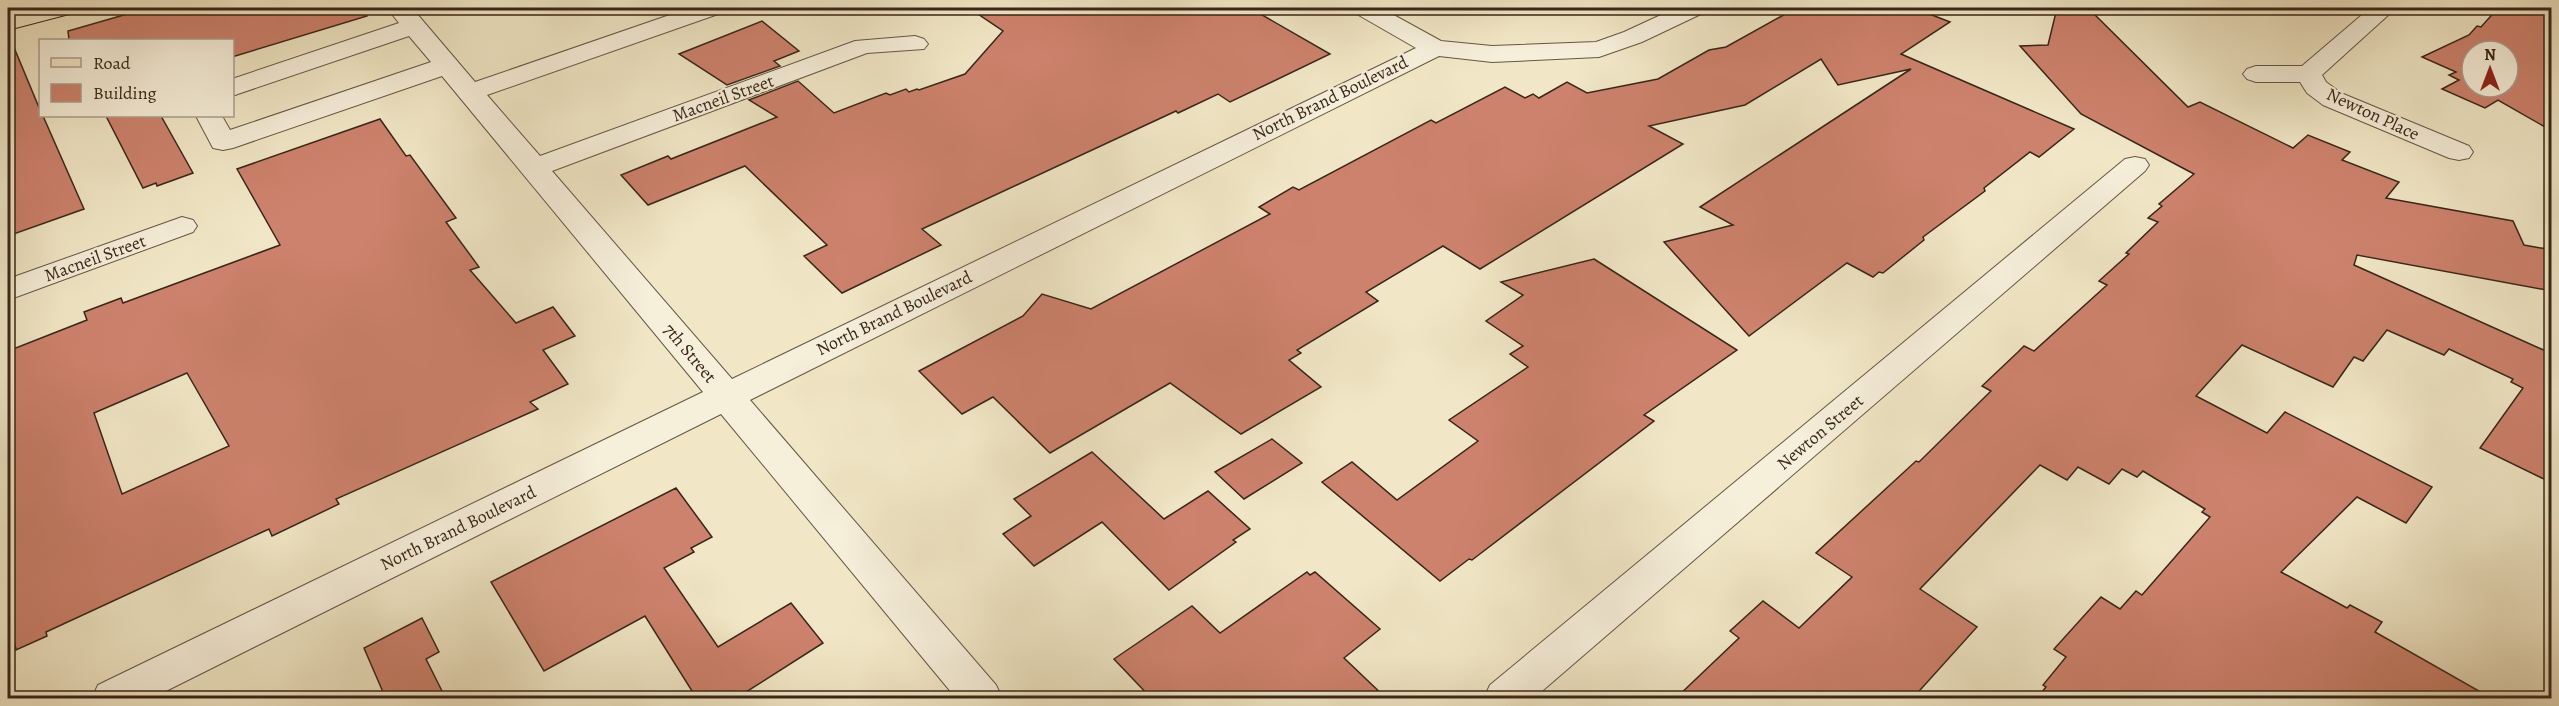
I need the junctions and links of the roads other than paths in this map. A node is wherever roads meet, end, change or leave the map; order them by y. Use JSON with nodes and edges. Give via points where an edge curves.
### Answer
{"nodes":[{"id":1,"x":64,"y":8,"type":"edge"},
{"id":2,"x":712,"y":8,"type":"edge"},
{"id":3,"x":1364,"y":8,"type":"edge"},
{"id":4,"x":1694,"y":8,"type":"edge"},
{"id":5,"x":2384,"y":8,"type":"edge"},
{"id":6,"x":407,"y":17,"type":"edge"},
{"id":7,"x":8,"y":23,"type":"edge"},
{"id":8,"x":915,"y":44,"type":"dead end"},
{"id":9,"x":1435,"y":48,"type":"junction"},
{"id":10,"x":448,"y":65,"type":"junction"},
{"id":11,"x":2256,"y":74,"type":"dead end"},
{"id":12,"x":2308,"y":74,"type":"junction"},
{"id":13,"x":234,"y":87,"type":"edge"},
{"id":14,"x":471,"y":92,"type":"junction"},
{"id":15,"x":210,"y":117,"type":"edge"},
{"id":16,"x":2459,"y":152,"type":"dead end"},
{"id":17,"x":2135,"y":165,"type":"dead end"},
{"id":18,"x":534,"y":168,"type":"junction"},
{"id":19,"x":182,"y":226,"type":"dead end"},
{"id":20,"x":8,"y":290,"type":"edge"},
{"id":21,"x":726,"y":396,"type":"junction"},
{"id":22,"x":113,"y":699,"type":"edge"},
{"id":23,"x":981,"y":699,"type":"edge"},
{"id":24,"x":1505,"y":699,"type":"edge"}],
"edges":[{"from":1,"to":7,"type":"main road"},
{"from":2,"to":14,"type":"street"},
{"from":3,"to":9,"type":"street"},
{"from":4,"to":9,"type":"street","via":[[1599,49],[1492,54]]},
{"from":5,"to":12,"type":"street"},
{"from":6,"to":10,"type":"street","name":"7th Street"},
{"from":6,"to":13,"type":"street"},
{"from":8,"to":18,"type":"street","name":"Macneil Street","via":[[864,46]]},
{"from":9,"to":21,"type":"street","name":"North Brand Boulevard"},
{"from":10,"to":14,"type":"street","name":"7th Street"},
{"from":10,"to":15,"type":"street","via":[[223,142]]},
{"from":11,"to":12,"type":"street","name":"Newton Place"},
{"from":12,"to":16,"type":"street","name":"Newton Place","via":[[2316,87],[2332,99]]},
{"from":14,"to":18,"type":"street","name":"7th Street"},
{"from":17,"to":24,"type":"street","name":"Newton Street"},
{"from":18,"to":21,"type":"street","name":"7th Street"},
{"from":19,"to":20,"type":"street","name":"Macneil Street"},
{"from":21,"to":22,"type":"street","name":"North Brand Boulevard"},
{"from":21,"to":23,"type":"street","name":"7th Street"}]}
